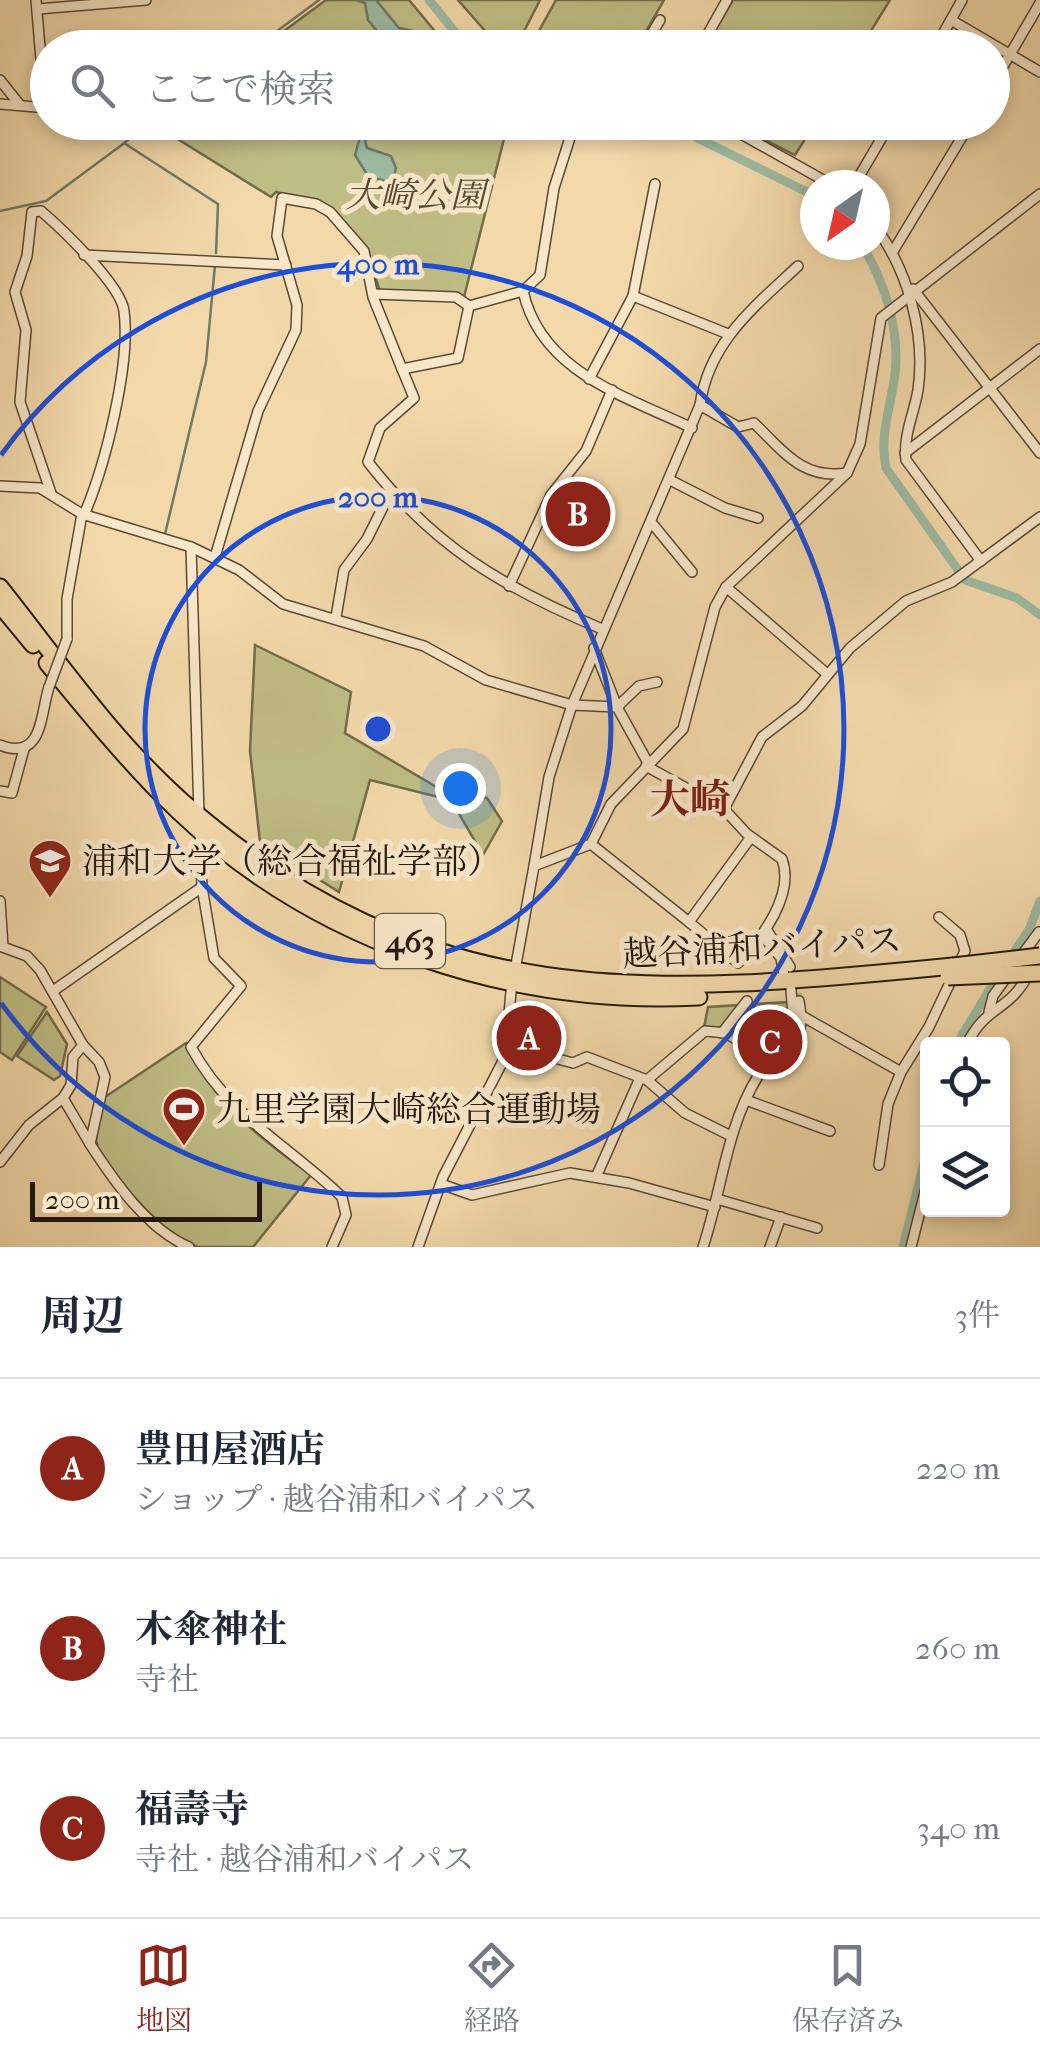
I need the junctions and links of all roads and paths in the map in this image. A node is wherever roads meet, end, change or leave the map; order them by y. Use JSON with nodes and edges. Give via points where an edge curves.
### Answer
{"nodes":[{"id":1,"x":146,"y":0,"type":"edge"},
{"id":2,"x":727,"y":0,"type":"edge"},
{"id":3,"x":962,"y":0,"type":"edge"},
{"id":4,"x":98,"y":3,"type":"edge"},
{"id":5,"x":1040,"y":3,"type":"edge"},
{"id":6,"x":37,"y":4,"type":"edge"},
{"id":7,"x":660,"y":20,"type":"dead end"},
{"id":8,"x":951,"y":20,"type":"junction"},
{"id":9,"x":39,"y":30,"type":"edge"},
{"id":10,"x":654,"y":30,"type":"edge"},
{"id":11,"x":710,"y":30,"type":"edge"},
{"id":12,"x":945,"y":30,"type":"edge"},
{"id":13,"x":968,"y":30,"type":"edge"},
{"id":14,"x":1010,"y":54,"type":"joint"},
{"id":15,"x":1040,"y":72,"type":"edge"},
{"id":16,"x":0,"y":80,"type":"edge"},
{"id":17,"x":0,"y":104,"type":"edge"},
{"id":18,"x":20,"y":105,"type":"junction"},
{"id":19,"x":30,"y":106,"type":"edge"},
{"id":20,"x":569,"y":140,"type":"edge"},
{"id":21,"x":752,"y":140,"type":"edge"},
{"id":22,"x":880,"y":140,"type":"edge"},
{"id":23,"x":959,"y":140,"type":"edge"},
{"id":24,"x":805,"y":170,"type":"edge"},
{"id":25,"x":863,"y":170,"type":"edge"},
{"id":26,"x":655,"y":184,"type":"dead end"},
{"id":27,"x":1040,"y":194,"type":"edge"},
{"id":28,"x":890,"y":250,"type":"edge"},
{"id":29,"x":892,"y":253,"type":"junction"},
{"id":30,"x":84,"y":255,"type":"junction"},
{"id":31,"x":286,"y":264,"type":"junction"},
{"id":32,"x":798,"y":266,"type":"dead end"},
{"id":33,"x":523,"y":291,"type":"junction"},
{"id":34,"x":911,"y":291,"type":"junction"},
{"id":35,"x":373,"y":294,"type":"junction"},
{"id":36,"x":634,"y":296,"type":"junction"},
{"id":37,"x":469,"y":306,"type":"junction"},
{"id":38,"x":728,"y":334,"type":"junction"},
{"id":39,"x":1040,"y":349,"type":"edge"},
{"id":40,"x":402,"y":370,"type":"junction"},
{"id":41,"x":589,"y":378,"type":"junction"},
{"id":42,"x":990,"y":388,"type":"junction"},
{"id":43,"x":612,"y":390,"type":"junction"},
{"id":44,"x":700,"y":404,"type":"junction"},
{"id":45,"x":692,"y":428,"type":"junction"},
{"id":46,"x":905,"y":453,"type":"junction"},
{"id":47,"x":1040,"y":453,"type":"edge"},
{"id":48,"x":847,"y":474,"type":"junction"},
{"id":49,"x":670,"y":480,"type":"junction"},
{"id":50,"x":0,"y":486,"type":"edge"},
{"id":51,"x":391,"y":491,"type":"junction"},
{"id":52,"x":51,"y":492,"type":"junction"},
{"id":53,"x":83,"y":515,"type":"junction"},
{"id":54,"x":1040,"y":517,"type":"edge"},
{"id":55,"x":758,"y":518,"type":"dead end"},
{"id":56,"x":650,"y":522,"type":"junction"},
{"id":57,"x":191,"y":547,"type":"junction"},
{"id":58,"x":215,"y":558,"type":"junction"},
{"id":59,"x":981,"y":561,"type":"junction"},
{"id":60,"x":692,"y":572,"type":"dead end"},
{"id":61,"x":510,"y":586,"type":"junction"},
{"id":62,"x":0,"y":587,"type":"edge"},
{"id":63,"x":726,"y":587,"type":"junction"},
{"id":64,"x":0,"y":604,"type":"edge"},
{"id":65,"x":336,"y":617,"type":"junction"},
{"id":66,"x":602,"y":629,"type":"junction"},
{"id":67,"x":594,"y":648,"type":"junction"},
{"id":68,"x":826,"y":674,"type":"junction"},
{"id":69,"x":657,"y":682,"type":"dead end"},
{"id":70,"x":572,"y":704,"type":"junction"},
{"id":71,"x":617,"y":707,"type":"junction"},
{"id":72,"x":0,"y":744,"type":"edge"},
{"id":73,"x":24,"y":749,"type":"junction"},
{"id":74,"x":647,"y":764,"type":"junction"},
{"id":75,"x":0,"y":791,"type":"edge"},
{"id":76,"x":724,"y":808,"type":"junction"},
{"id":77,"x":200,"y":822,"type":"junction"},
{"id":78,"x":751,"y":837,"type":"junction"},
{"id":79,"x":590,"y":844,"type":"junction"},
{"id":80,"x":534,"y":866,"type":"junction"},
{"id":81,"x":202,"y":888,"type":"junction"},
{"id":82,"x":0,"y":901,"type":"edge"},
{"id":83,"x":940,"y":917,"type":"dead end"},
{"id":84,"x":689,"y":922,"type":"junction"},
{"id":85,"x":1038,"y":932,"type":"edge"},
{"id":86,"x":765,"y":933,"type":"junction"},
{"id":87,"x":2,"y":947,"type":"edge"},
{"id":88,"x":1040,"y":953,"type":"edge"},
{"id":89,"x":1021,"y":956,"type":"junction"},
{"id":90,"x":952,"y":971,"type":"junction"},
{"id":91,"x":1040,"y":973,"type":"edge"},
{"id":92,"x":514,"y":978,"type":"junction"},
{"id":93,"x":791,"y":985,"type":"junction"},
{"id":94,"x":53,"y":991,"type":"junction"},
{"id":95,"x":747,"y":1001,"type":"dead end"},
{"id":96,"x":989,"y":1012,"type":"junction"},
{"id":97,"x":802,"y":1016,"type":"junction"},
{"id":98,"x":722,"y":1033,"type":"junction"},
{"id":99,"x":972,"y":1037,"type":"edge"},
{"id":100,"x":83,"y":1045,"type":"junction"},
{"id":101,"x":506,"y":1045,"type":"junction"},
{"id":102,"x":777,"y":1060,"type":"junction"},
{"id":103,"x":901,"y":1072,"type":"junction"},
{"id":104,"x":644,"y":1079,"type":"junction"},
{"id":105,"x":63,"y":1098,"type":"junction"},
{"id":106,"x":746,"y":1100,"type":"junction"},
{"id":107,"x":830,"y":1131,"type":"dead end"},
{"id":108,"x":731,"y":1136,"type":"junction"},
{"id":109,"x":90,"y":1144,"type":"junction"},
{"id":110,"x":0,"y":1162,"type":"edge"},
{"id":111,"x":879,"y":1165,"type":"dead end"},
{"id":112,"x":596,"y":1177,"type":"junction"},
{"id":113,"x":440,"y":1184,"type":"junction"},
{"id":114,"x":716,"y":1203,"type":"junction"},
{"id":115,"x":920,"y":1212,"type":"edge"},
{"id":116,"x":781,"y":1218,"type":"junction"},
{"id":117,"x":817,"y":1228,"type":"dead end"},
{"id":118,"x":189,"y":1247,"type":"edge"},
{"id":119,"x":332,"y":1247,"type":"edge"},
{"id":120,"x":418,"y":1247,"type":"edge"},
{"id":121,"x":703,"y":1247,"type":"edge"},
{"id":122,"x":770,"y":1247,"type":"edge"},
{"id":123,"x":911,"y":1247,"type":"edge"}],
"edges":[{"from":1,"to":4,"type":"street"},
{"from":2,"to":11,"type":"street"},
{"from":3,"to":8,"type":"street"},
{"from":4,"to":6,"type":"street"},
{"from":5,"to":14,"type":"street"},
{"from":6,"to":9,"type":"street"},
{"from":7,"to":10,"type":"street"},
{"from":8,"to":12,"type":"street"},
{"from":8,"to":13,"type":"street"},
{"from":14,"to":15,"type":"street"},
{"from":16,"to":18,"type":"street"},
{"from":17,"to":18,"type":"street"},
{"from":18,"to":19,"type":"street"},
{"from":20,"to":33,"type":"street","via":[[543,267]]},
{"from":21,"to":24,"type":"street"},
{"from":22,"to":25,"type":"street"},
{"from":23,"to":29,"type":"street"},
{"from":26,"to":36,"type":"street"},
{"from":27,"to":34,"type":"street"},
{"from":28,"to":29,"type":"street"},
{"from":29,"to":34,"type":"street"},
{"from":30,"to":31,"type":"street"},
{"from":30,"to":52,"type":"street","via":[[42,210],[32,212],[14,292],[26,330],[20,402]]},
{"from":30,"to":53,"type":"street","via":[[124,308],[117,399]]},
{"from":31,"to":35,"type":"street","via":[[276,221],[282,198],[316,204],[364,251]]},
{"from":31,"to":58,"type":"street","via":[[296,330],[258,411]]},
{"from":32,"to":38,"type":"street"},
{"from":33,"to":37,"type":"street"},
{"from":33,"to":41,"type":"street","via":[[536,332]]},
{"from":34,"to":42,"type":"street"},
{"from":34,"to":46,"type":"street","via":[[920,375]]},
{"from":34,"to":48,"type":"street","via":[[878,324],[860,444]]},
{"from":35,"to":37,"type":"street","via":[[456,297]]},
{"from":35,"to":40,"type":"street"},
{"from":36,"to":38,"type":"street"},
{"from":36,"to":41,"type":"street"},
{"from":37,"to":40,"type":"street","via":[[458,358]]},
{"from":38,"to":44,"type":"street","via":[[708,367]]},
{"from":39,"to":42,"type":"street"},
{"from":40,"to":51,"type":"street","via":[[414,398],[380,428],[368,462]]},
{"from":41,"to":43,"type":"street"},
{"from":42,"to":46,"type":"street"},
{"from":42,"to":47,"type":"street"},
{"from":43,"to":45,"type":"street"},
{"from":43,"to":61,"type":"street","via":[[586,451],[551,495]]},
{"from":44,"to":45,"type":"street"},
{"from":44,"to":48,"type":"street","via":[[738,427],[754,424],[796,463],[823,477]]},
{"from":45,"to":49,"type":"street"},
{"from":46,"to":59,"type":"street","via":[[912,474]]},
{"from":48,"to":63,"type":"street"},
{"from":49,"to":55,"type":"street"},
{"from":49,"to":56,"type":"street"},
{"from":50,"to":52,"type":"street","via":[[26,484]]},
{"from":51,"to":61,"type":"street","via":[[436,538]]},
{"from":51,"to":65,"type":"street","via":[[344,570]]},
{"from":52,"to":53,"type":"street"},
{"from":53,"to":57,"type":"street"},
{"from":53,"to":73,"type":"street","bridge":true,"via":[[67,599],[67,639],[40,731]]},
{"from":54,"to":59,"type":"street"},
{"from":56,"to":60,"type":"street"},
{"from":56,"to":66,"type":"street"},
{"from":57,"to":58,"type":"street"},
{"from":57,"to":77,"type":"street"},
{"from":58,"to":65,"type":"street","via":[[282,604]]},
{"from":59,"to":68,"type":"street","via":[[906,601]]},
{"from":61,"to":66,"type":"street"},
{"from":62,"to":77,"type":"highway","name":"越谷浦和バイパス","number":"463"},
{"from":63,"to":68,"type":"street"},
{"from":63,"to":74,"type":"street","via":[[714,607],[683,729]]},
{"from":64,"to":77,"type":"highway","name":"越谷浦和バイパス","number":"463","via":[[121,754]]},
{"from":65,"to":70,"type":"street","via":[[424,646],[486,680]]},
{"from":66,"to":67,"type":"street"},
{"from":67,"to":70,"type":"street"},
{"from":67,"to":71,"type":"street"},
{"from":68,"to":76,"type":"street","via":[[802,706],[762,737]]},
{"from":69,"to":71,"type":"street","via":[[639,686]]},
{"from":70,"to":71,"type":"street"},
{"from":70,"to":80,"type":"street","via":[[548,777]]},
{"from":71,"to":74,"type":"street"},
{"from":72,"to":73,"type":"street"},
{"from":73,"to":75,"type":"street","via":[[12,793]]},
{"from":74,"to":76,"type":"street"},
{"from":74,"to":79,"type":"street","via":[[611,804]]},
{"from":76,"to":78,"type":"street"},
{"from":77,"to":81,"type":"street"},
{"from":77,"to":92,"type":"highway","name":"越谷浦和バイパス","number":"463","via":[[341,910]]},
{"from":78,"to":84,"type":"street"},
{"from":78,"to":86,"type":"street","via":[[782,859],[787,872]]},
{"from":79,"to":80,"type":"street"},
{"from":79,"to":84,"type":"street"},
{"from":80,"to":92,"type":"street"},
{"from":81,"to":94,"type":"street"},
{"from":81,"to":119,"type":"street","via":[[214,958],[241,986],[190,1047],[241,1115],[342,1196],[346,1214]]},
{"from":82,"to":87,"type":"street"},
{"from":83,"to":90,"type":"street","via":[[964,942]]},
{"from":84,"to":86,"type":"street","via":[[738,963]]},
{"from":85,"to":89,"type":"street"},
{"from":86,"to":93,"type":"street"},
{"from":87,"to":94,"type":"street","via":[[28,956]]},
{"from":88,"to":90,"type":"highway","number":"463","bridge":true},
{"from":88,"to":96,"type":"street","via":[[1016,998]]},
{"from":89,"to":90,"type":"street","via":[[978,956]]},
{"from":89,"to":96,"type":"street"},
{"from":90,"to":91,"type":"highway","number":"463","bridge":true},
{"from":90,"to":93,"type":"highway","name":"越谷浦和バイパス","number":"463"},
{"from":90,"to":103,"type":"street"},
{"from":92,"to":93,"type":"highway","name":"越谷浦和バイパス","number":"463","via":[[682,988]]},
{"from":92,"to":101,"type":"street"},
{"from":93,"to":97,"type":"street"},
{"from":93,"to":102,"type":"street","via":[[794,1028]]},
{"from":94,"to":100,"type":"street"},
{"from":95,"to":98,"type":"street"},
{"from":96,"to":99,"type":"street"},
{"from":97,"to":102,"type":"street","via":[[797,1039]]},
{"from":97,"to":103,"type":"street"},
{"from":98,"to":102,"type":"street"},
{"from":98,"to":104,"type":"street","via":[[705,1031]]},
{"from":100,"to":105,"type":"street","via":[[73,1057]]},
{"from":100,"to":109,"type":"street","via":[[105,1077]]},
{"from":101,"to":104,"type":"street","via":[[573,1063],[587,1057]]},
{"from":101,"to":113,"type":"street"},
{"from":102,"to":106,"type":"street","via":[[760,1072]]},
{"from":103,"to":111,"type":"street","via":[[888,1104]]},
{"from":104,"to":108,"type":"street","via":[[686,1113]]},
{"from":104,"to":112,"type":"street"},
{"from":105,"to":109,"type":"street"},
{"from":105,"to":110,"type":"street","via":[[29,1125]]},
{"from":106,"to":107,"type":"street"},
{"from":106,"to":108,"type":"street"},
{"from":108,"to":114,"type":"street"},
{"from":109,"to":118,"type":"street","via":[[164,1233]]},
{"from":112,"to":113,"type":"street","via":[[570,1172],[472,1195]]},
{"from":112,"to":114,"type":"street"},
{"from":113,"to":120,"type":"street"},
{"from":114,"to":116,"type":"street"},
{"from":114,"to":121,"type":"street"},
{"from":115,"to":123,"type":"street"},
{"from":116,"to":117,"type":"street"},
{"from":116,"to":122,"type":"street"}]}
